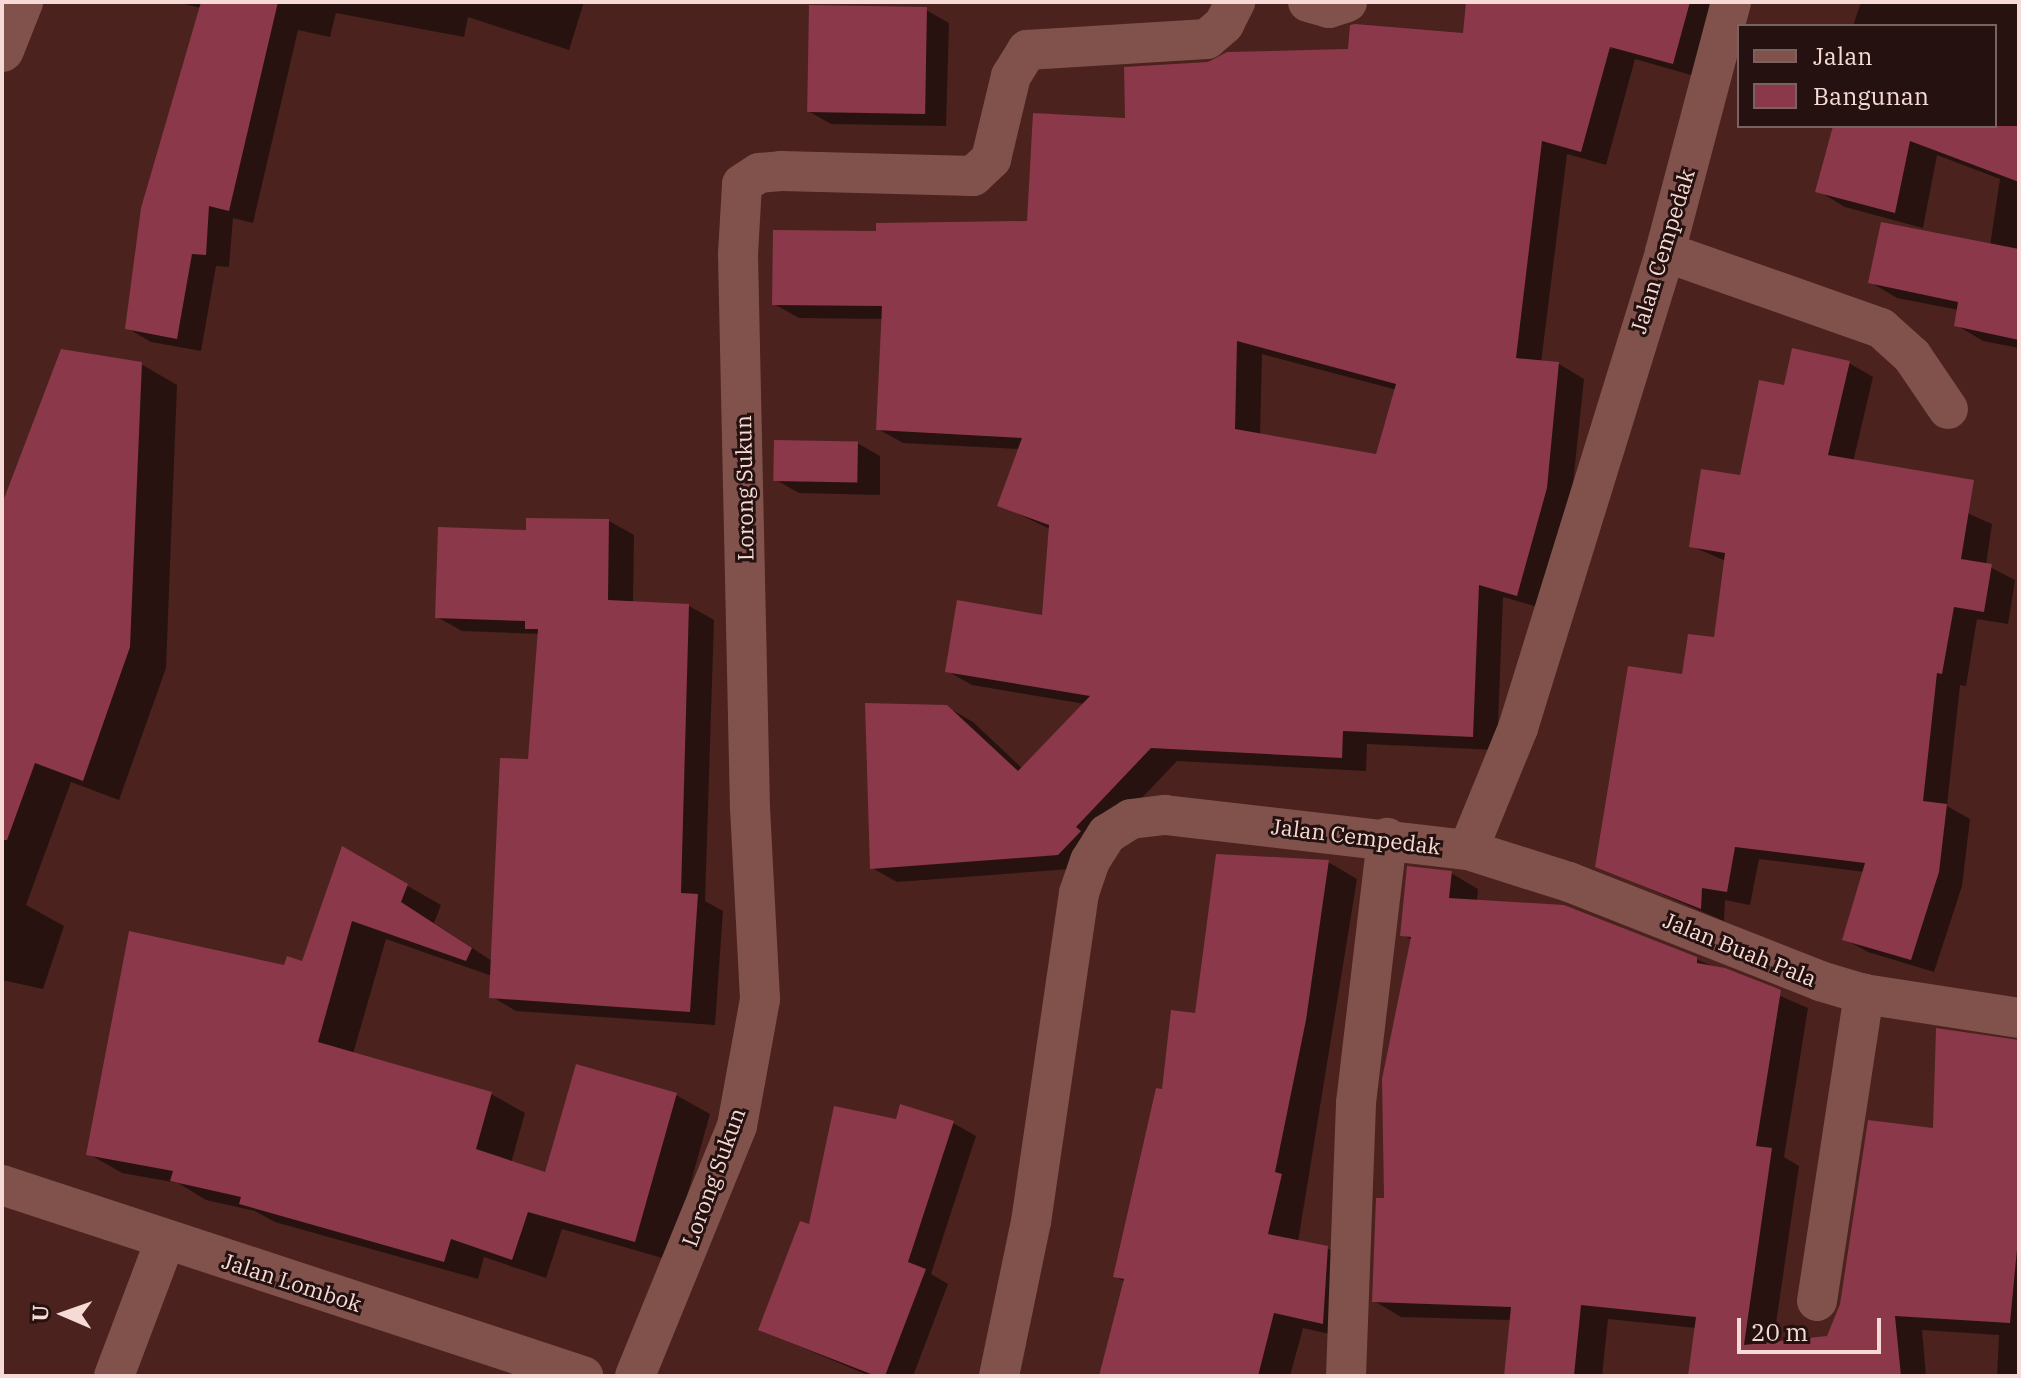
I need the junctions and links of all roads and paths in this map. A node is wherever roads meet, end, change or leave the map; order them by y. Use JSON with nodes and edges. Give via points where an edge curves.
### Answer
{"nodes":[{"id":1,"x":21,"y":2,"type":"edge"},
{"id":2,"x":1235,"y":2,"type":"edge"},
{"id":3,"x":1308,"y":2,"type":"edge"},
{"id":4,"x":1347,"y":2,"type":"edge"},
{"id":5,"x":1731,"y":2,"type":"edge"},
{"id":6,"x":2,"y":50,"type":"edge"},
{"id":7,"x":1665,"y":252,"type":"junction"},
{"id":8,"x":1948,"y":409,"type":"dead end"},
{"id":9,"x":1387,"y":838,"type":"junction"},
{"id":10,"x":1468,"y":850,"type":"junction"},
{"id":11,"x":1864,"y":994,"type":"junction"},
{"id":12,"x":2019,"y":1018,"type":"edge"},
{"id":13,"x":2,"y":1185,"type":"edge"},
{"id":14,"x":165,"y":1241,"type":"junction"},
{"id":15,"x":1817,"y":1301,"type":"dead end"},
{"id":16,"x":114,"y":1376,"type":"edge"},
{"id":17,"x":583,"y":1376,"type":"edge"},
{"id":18,"x":635,"y":1376,"type":"edge"},
{"id":19,"x":999,"y":1376,"type":"edge"},
{"id":20,"x":1346,"y":1376,"type":"edge"}],
"edges":[{"from":1,"to":6,"type":"street"},
{"from":2,"to":18,"type":"street","name":"Lorong Sukun","via":[[1224,24],[1207,39],[1027,50],[1011,76],[991,159],[973,176],[781,171],[759,173],[742,184],[738,254],[750,809],[760,999],[737,1126]]},
{"from":3,"to":4,"type":"street","via":[[1329,8]]},
{"from":5,"to":7,"type":"street","name":"Jalan Cempedak"},
{"from":7,"to":8,"type":"street","via":[[1881,328],[1912,356]]},
{"from":7,"to":10,"type":"street","name":"Jalan Cempedak","via":[[1518,728]]},
{"from":9,"to":10,"type":"street","name":"Jalan Cempedak"},
{"from":9,"to":19,"type":"street","name":"Jalan Cempedak","via":[[1165,815],[1131,819],[1107,834],[1079,893],[1031,1222]]},
{"from":9,"to":20,"type":"street","via":[[1356,1103]]},
{"from":10,"to":11,"type":"street","name":"Jalan Buah Pala","via":[[1569,882]]},
{"from":11,"to":12,"type":"street","name":"Jalan Buah Pala"},
{"from":11,"to":15,"type":"street"},
{"from":13,"to":14,"type":"street","name":"Jalan Lombok"},
{"from":14,"to":16,"type":"street"},
{"from":14,"to":17,"type":"street","name":"Jalan Lombok"}]}
